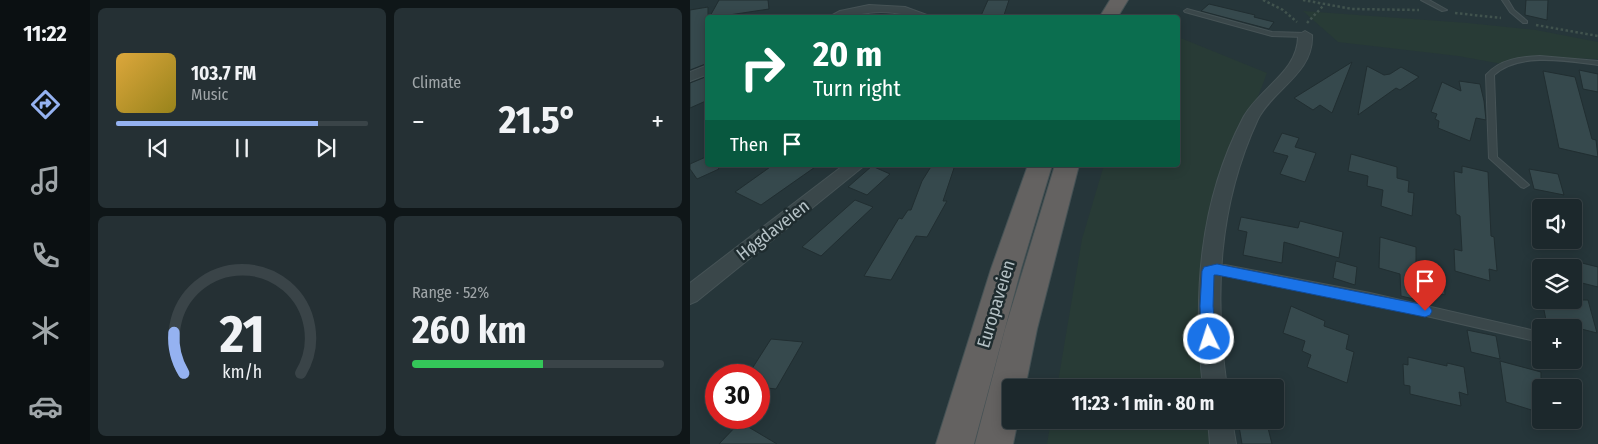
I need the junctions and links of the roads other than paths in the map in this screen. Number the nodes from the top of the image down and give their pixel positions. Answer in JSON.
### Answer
{"nodes":[{"id":1,"x":1424,"y":0,"type":"edge"},
{"id":2,"x":1505,"y":0,"type":"edge"},
{"id":3,"x":1127,"y":8,"type":"edge"},
{"id":4,"x":1444,"y":10,"type":"road end"},
{"id":5,"x":1187,"y":11,"type":"dead end"},
{"id":6,"x":843,"y":15,"type":"edge"},
{"id":7,"x":919,"y":15,"type":"edge"},
{"id":8,"x":1114,"y":15,"type":"edge"},
{"id":9,"x":1525,"y":22,"type":"dead end"},
{"id":10,"x":1303,"y":32,"type":"joint"},
{"id":11,"x":1598,"y":63,"type":"edge"},
{"id":12,"x":705,"y":70,"type":"edge"},
{"id":13,"x":690,"y":76,"type":"edge"},
{"id":14,"x":853,"y":167,"type":"edge"},
{"id":15,"x":1039,"y":167,"type":"edge"},
{"id":16,"x":1067,"y":167,"type":"edge"},
{"id":17,"x":1524,"y":184,"type":"dead end"},
{"id":18,"x":1208,"y":271,"type":"junction"},
{"id":19,"x":690,"y":295,"type":"edge"},
{"id":20,"x":1531,"y":336,"type":"dead end"},
{"id":21,"x":1214,"y":379,"type":"edge"},
{"id":22,"x":1221,"y":429,"type":"edge"},
{"id":23,"x":955,"y":444,"type":"edge"},
{"id":24,"x":994,"y":444,"type":"edge"},
{"id":25,"x":1223,"y":444,"type":"edge"}],
"edges":[{"from":1,"to":4,"type":"lane"},
{"from":2,"to":9,"type":"lane"},
{"from":3,"to":8,"type":"highway"},
{"from":5,"to":10,"type":"lane"},
{"from":6,"to":7,"type":"street"},
{"from":10,"to":18,"type":"street"},
{"from":11,"to":17,"type":"lane"},
{"from":12,"to":13,"type":"street"},
{"from":14,"to":19,"type":"street","name":"Høgdaveien"},
{"from":15,"to":23,"type":"highway","name":"Europaveien"},
{"from":16,"to":24,"type":"highway","name":"Europaveien"},
{"from":18,"to":20,"type":"lane"},
{"from":18,"to":21,"type":"street"},
{"from":22,"to":25,"type":"street"}]}
